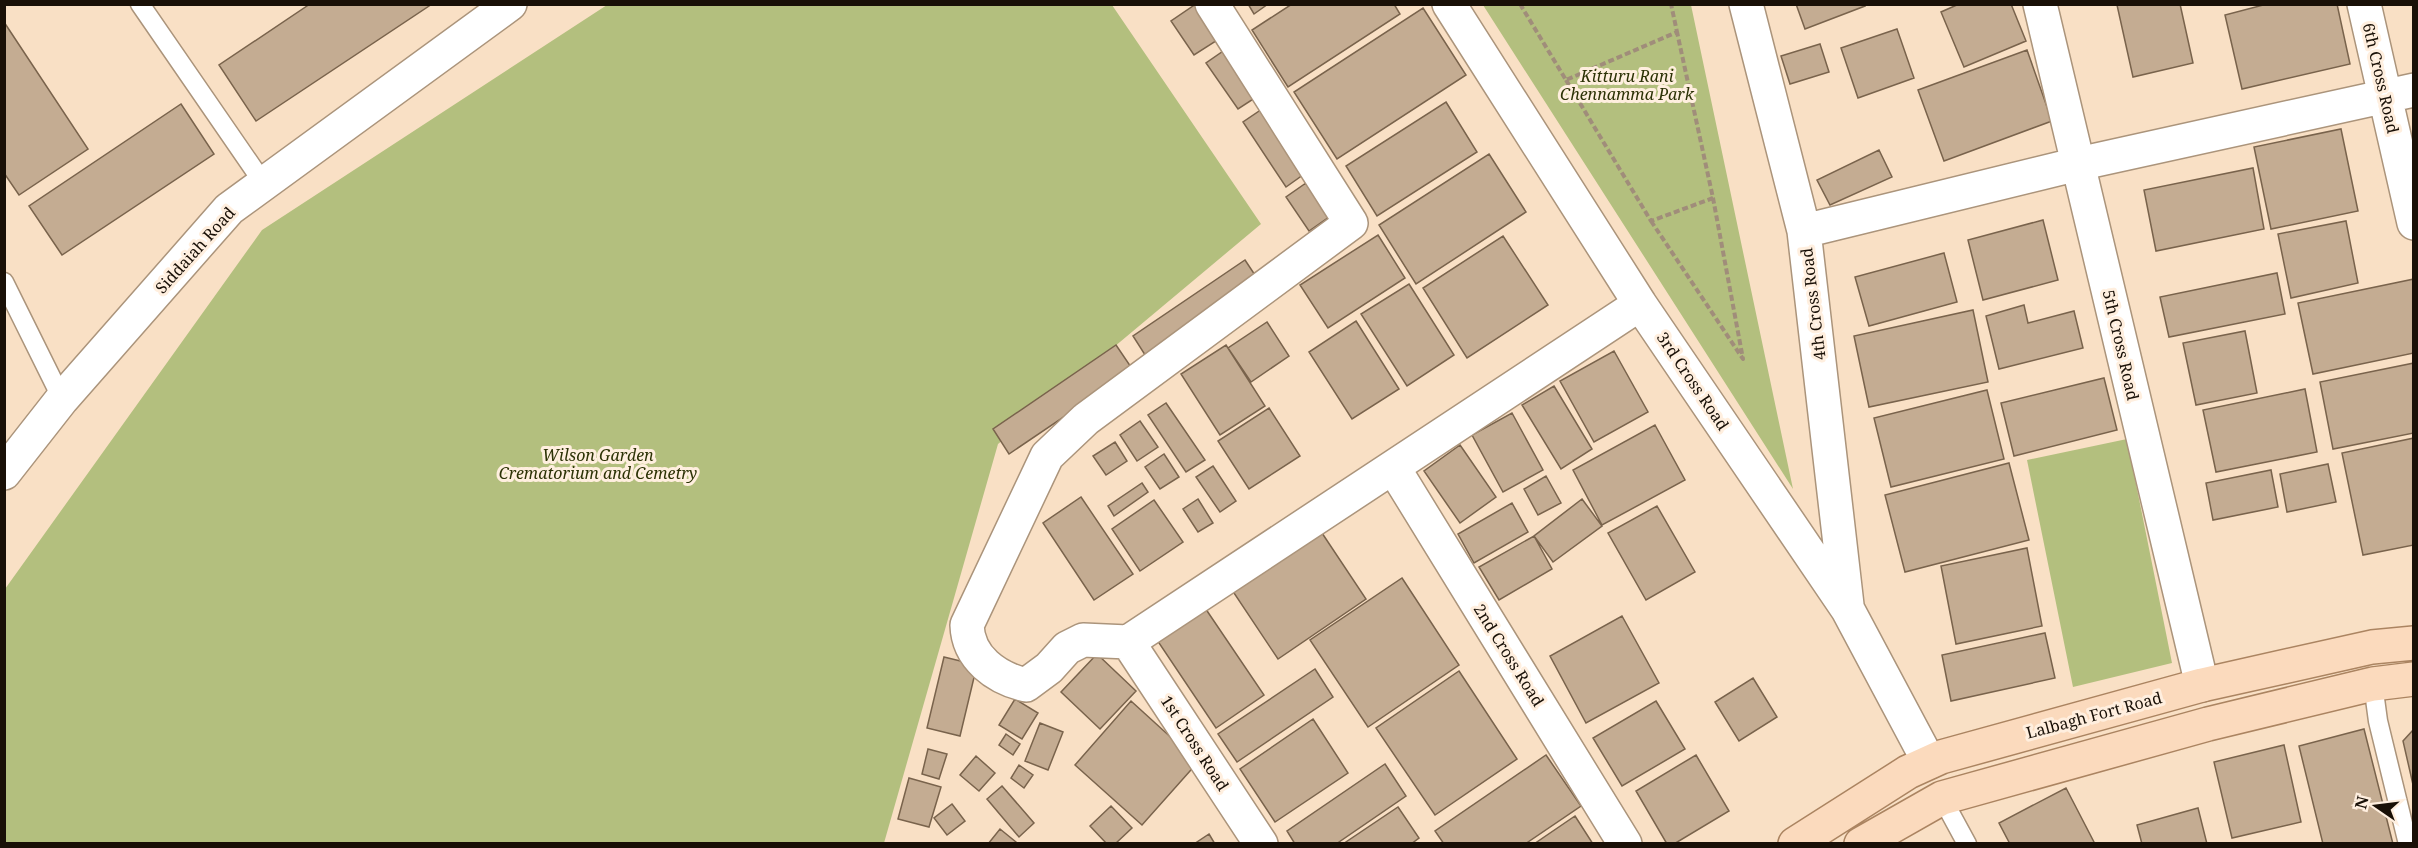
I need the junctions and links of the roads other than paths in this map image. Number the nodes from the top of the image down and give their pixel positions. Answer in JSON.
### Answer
{"nodes":[{"id":1,"x":140,"y":4,"type":"edge"},
{"id":2,"x":1212,"y":4,"type":"edge"},
{"id":3,"x":1449,"y":4,"type":"edge"},
{"id":4,"x":1746,"y":4,"type":"edge"},
{"id":5,"x":2040,"y":4,"type":"edge"},
{"id":6,"x":2364,"y":4,"type":"edge"},
{"id":7,"x":500,"y":7,"type":"edge"},
{"id":8,"x":2400,"y":93,"type":"edge"},
{"id":9,"x":2078,"y":164,"type":"junction"},
{"id":10,"x":264,"y":184,"type":"junction"},
{"id":11,"x":2414,"y":223,"type":"edge"},
{"id":12,"x":1804,"y":231,"type":"junction"},
{"id":13,"x":4,"y":282,"type":"edge"},
{"id":14,"x":1640,"y":304,"type":"junction"},
{"id":15,"x":62,"y":399,"type":"junction"},
{"id":16,"x":1393,"y":467,"type":"junction"},
{"id":17,"x":4,"y":473,"type":"edge"},
{"id":18,"x":1848,"y":610,"type":"junction"},
{"id":19,"x":1128,"y":642,"type":"junction"},
{"id":20,"x":2414,"y":643,"type":"edge"},
{"id":21,"x":2414,"y":680,"type":"edge"},
{"id":22,"x":2373,"y":684,"type":"junction"},
{"id":23,"x":2202,"y":685,"type":"junction"},
{"id":24,"x":1929,"y":762,"type":"junction"},
{"id":25,"x":1942,"y":798,"type":"junction"},
{"id":26,"x":1261,"y":843,"type":"edge"},
{"id":27,"x":1625,"y":843,"type":"edge"},
{"id":28,"x":1795,"y":843,"type":"edge"},
{"id":29,"x":1861,"y":843,"type":"edge"},
{"id":30,"x":1967,"y":843,"type":"edge"},
{"id":31,"x":2408,"y":843,"type":"edge"}],
"edges":[{"from":1,"to":10,"type":"lane"},
{"from":2,"to":19,"type":"street"},
{"from":3,"to":14,"type":"street","name":"3rd Cross Road"},
{"from":4,"to":12,"type":"street","name":"4th Cross Road"},
{"from":5,"to":9,"type":"street","name":"5th Cross Road"},
{"from":6,"to":8,"type":"street","name":"6th Cross Road"},
{"from":7,"to":10,"type":"street","name":"Siddaiah Road"},
{"from":8,"to":9,"type":"street"},
{"from":8,"to":11,"type":"street","name":"6th Cross Road"},
{"from":9,"to":12,"type":"street"},
{"from":9,"to":23,"type":"street","name":"5th Cross Road"},
{"from":10,"to":15,"type":"street","name":"Siddaiah Road"},
{"from":12,"to":18,"type":"street","name":"4th Cross Road"},
{"from":13,"to":15,"type":"lane"},
{"from":14,"to":16,"type":"street"},
{"from":14,"to":18,"type":"street","name":"3rd Cross Road"},
{"from":15,"to":17,"type":"street","name":"Siddaiah Road"},
{"from":16,"to":19,"type":"street"},
{"from":16,"to":27,"type":"street","name":"2nd Cross Road"},
{"from":18,"to":24,"type":"street","name":"3rd Cross Road"},
{"from":19,"to":26,"type":"street","name":"1st Cross Road"},
{"from":20,"to":23,"type":"main road","name":"Lalbagh Fort Road"},
{"from":21,"to":22,"type":"main road"},
{"from":22,"to":25,"type":"main road"},
{"from":22,"to":31,"type":"lane"},
{"from":23,"to":24,"type":"main road","name":"Lalbagh Fort Road"},
{"from":24,"to":28,"type":"main road","name":"Lalbagh Fort Road"},
{"from":25,"to":29,"type":"main road"},
{"from":25,"to":30,"type":"lane"}]}
